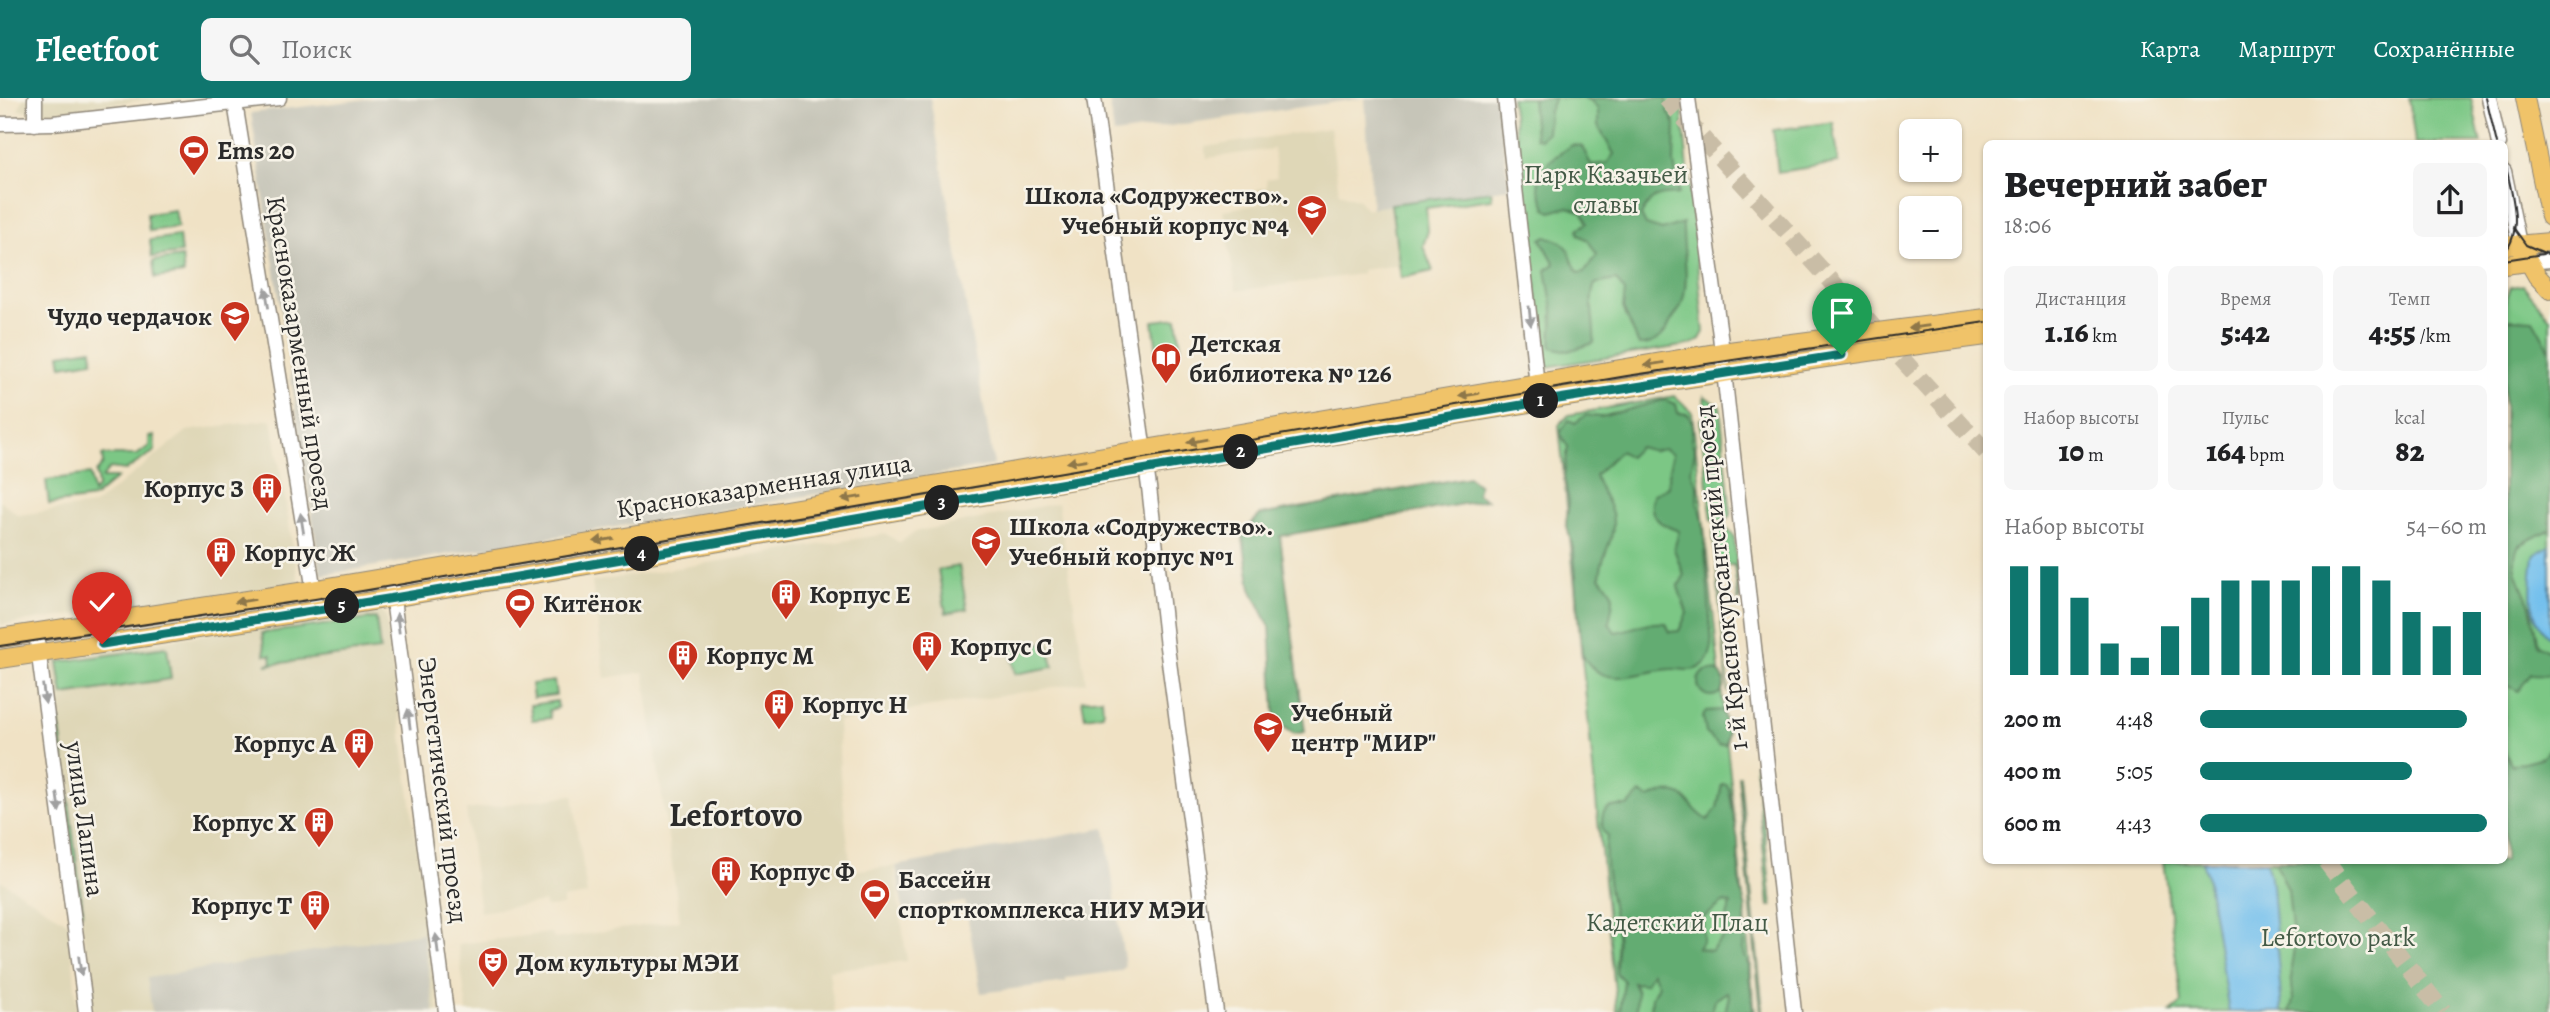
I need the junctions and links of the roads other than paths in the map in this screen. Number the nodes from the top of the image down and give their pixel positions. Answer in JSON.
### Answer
{"nodes":[{"id":1,"x":36,"y":98,"type":"edge"},
{"id":2,"x":279,"y":98,"type":"edge"},
{"id":3,"x":1094,"y":98,"type":"edge"},
{"id":4,"x":1506,"y":98,"type":"edge"},
{"id":5,"x":1688,"y":98,"type":"edge"},
{"id":6,"x":2488,"y":98,"type":"edge"},
{"id":7,"x":2525,"y":98,"type":"edge"},
{"id":8,"x":235,"y":103,"type":"junction"},
{"id":9,"x":0,"y":124,"type":"edge"},
{"id":10,"x":35,"y":124,"type":"junction"},
{"id":11,"x":2498,"y":140,"type":"edge"},
{"id":12,"x":2508,"y":208,"type":"edge"},
{"id":13,"x":2550,"y":217,"type":"edge"},
{"id":14,"x":2550,"y":242,"type":"edge"},
{"id":15,"x":2512,"y":245,"type":"edge"},
{"id":16,"x":2550,"y":260,"type":"edge"},
{"id":17,"x":2528,"y":262,"type":"junction"},
{"id":18,"x":2508,"y":264,"type":"edge"},
{"id":19,"x":2550,"y":290,"type":"edge"},
{"id":20,"x":1983,"y":317,"type":"edge"},
{"id":21,"x":1983,"y":336,"type":"edge"},
{"id":22,"x":1721,"y":352,"type":"junction"},
{"id":23,"x":1723,"y":373,"type":"junction"},
{"id":24,"x":1538,"y":393,"type":"junction"},
{"id":25,"x":1145,"y":459,"type":"junction"},
{"id":26,"x":390,"y":575,"type":"junction"},
{"id":27,"x":312,"y":590,"type":"junction"},
{"id":28,"x":394,"y":598,"type":"junction"},
{"id":29,"x":317,"y":610,"type":"junction"},
{"id":30,"x":36,"y":633,"type":"junction"},
{"id":31,"x":0,"y":638,"type":"edge"},
{"id":32,"x":38,"y":653,"type":"junction"},
{"id":33,"x":0,"y":659,"type":"edge"},
{"id":34,"x":86,"y":1012,"type":"edge"},
{"id":35,"x":446,"y":1012,"type":"edge"},
{"id":36,"x":1216,"y":1012,"type":"edge"},
{"id":37,"x":1794,"y":1012,"type":"edge"}],
"edges":[{"from":1,"to":10,"type":"street"},
{"from":2,"to":8,"type":"street"},
{"from":3,"to":25,"type":"street"},
{"from":4,"to":24,"type":"street","one_way":true},
{"from":5,"to":22,"type":"street","name":"1-й Краснокурсантский проезд"},
{"from":6,"to":11,"type":"street"},
{"from":7,"to":13,"type":"main road"},
{"from":8,"to":10,"type":"street"},
{"from":27,"to":8,"type":"street","name":"Красноказарменный проезд","one_way":true},
{"from":9,"to":10,"type":"street"},
{"from":12,"to":15,"type":"street"},
{"from":14,"to":15,"type":"main road"},
{"from":15,"to":17,"type":"main road"},
{"from":16,"to":17,"type":"street"},
{"from":17,"to":18,"type":"main road"},
{"from":17,"to":19,"type":"main road"},
{"from":20,"to":22,"type":"main road","one_way":true},
{"from":21,"to":23,"type":"main road"},
{"from":22,"to":23,"type":"street","name":"1-й Краснокурсантский проезд"},
{"from":22,"to":24,"type":"main road","one_way":true},
{"from":23,"to":24,"type":"main road"},
{"from":23,"to":37,"type":"street","name":"1-й Краснокурсантский проезд"},
{"from":24,"to":25,"type":"main road","name":"Красноказарменная улица"},
{"from":25,"to":26,"type":"main road","name":"Красноказарменная улица","one_way":true},
{"from":25,"to":28,"type":"main road","name":"Красноказарменная улица"},
{"from":25,"to":36,"type":"street"},
{"from":26,"to":27,"type":"main road","name":"Красноказарменная улица"},
{"from":26,"to":28,"type":"street","name":"Энергетический проезд"},
{"from":27,"to":29,"type":"street","name":"Красноказарменный проезд"},
{"from":27,"to":30,"type":"main road","name":"Красноказарменная улица","one_way":true},
{"from":28,"to":29,"type":"main road","name":"Красноказарменная улица"},
{"from":35,"to":28,"type":"street","name":"Энергетический проезд","one_way":true},
{"from":29,"to":32,"type":"main road","name":"Красноказарменная улица"},
{"from":30,"to":31,"type":"main road","name":"Красноказарменная улица"},
{"from":30,"to":32,"type":"street","name":"улица Лапина"},
{"from":32,"to":33,"type":"main road","name":"Красноказарменная улица"},
{"from":32,"to":34,"type":"street","name":"улица Лапина","one_way":true}]}
